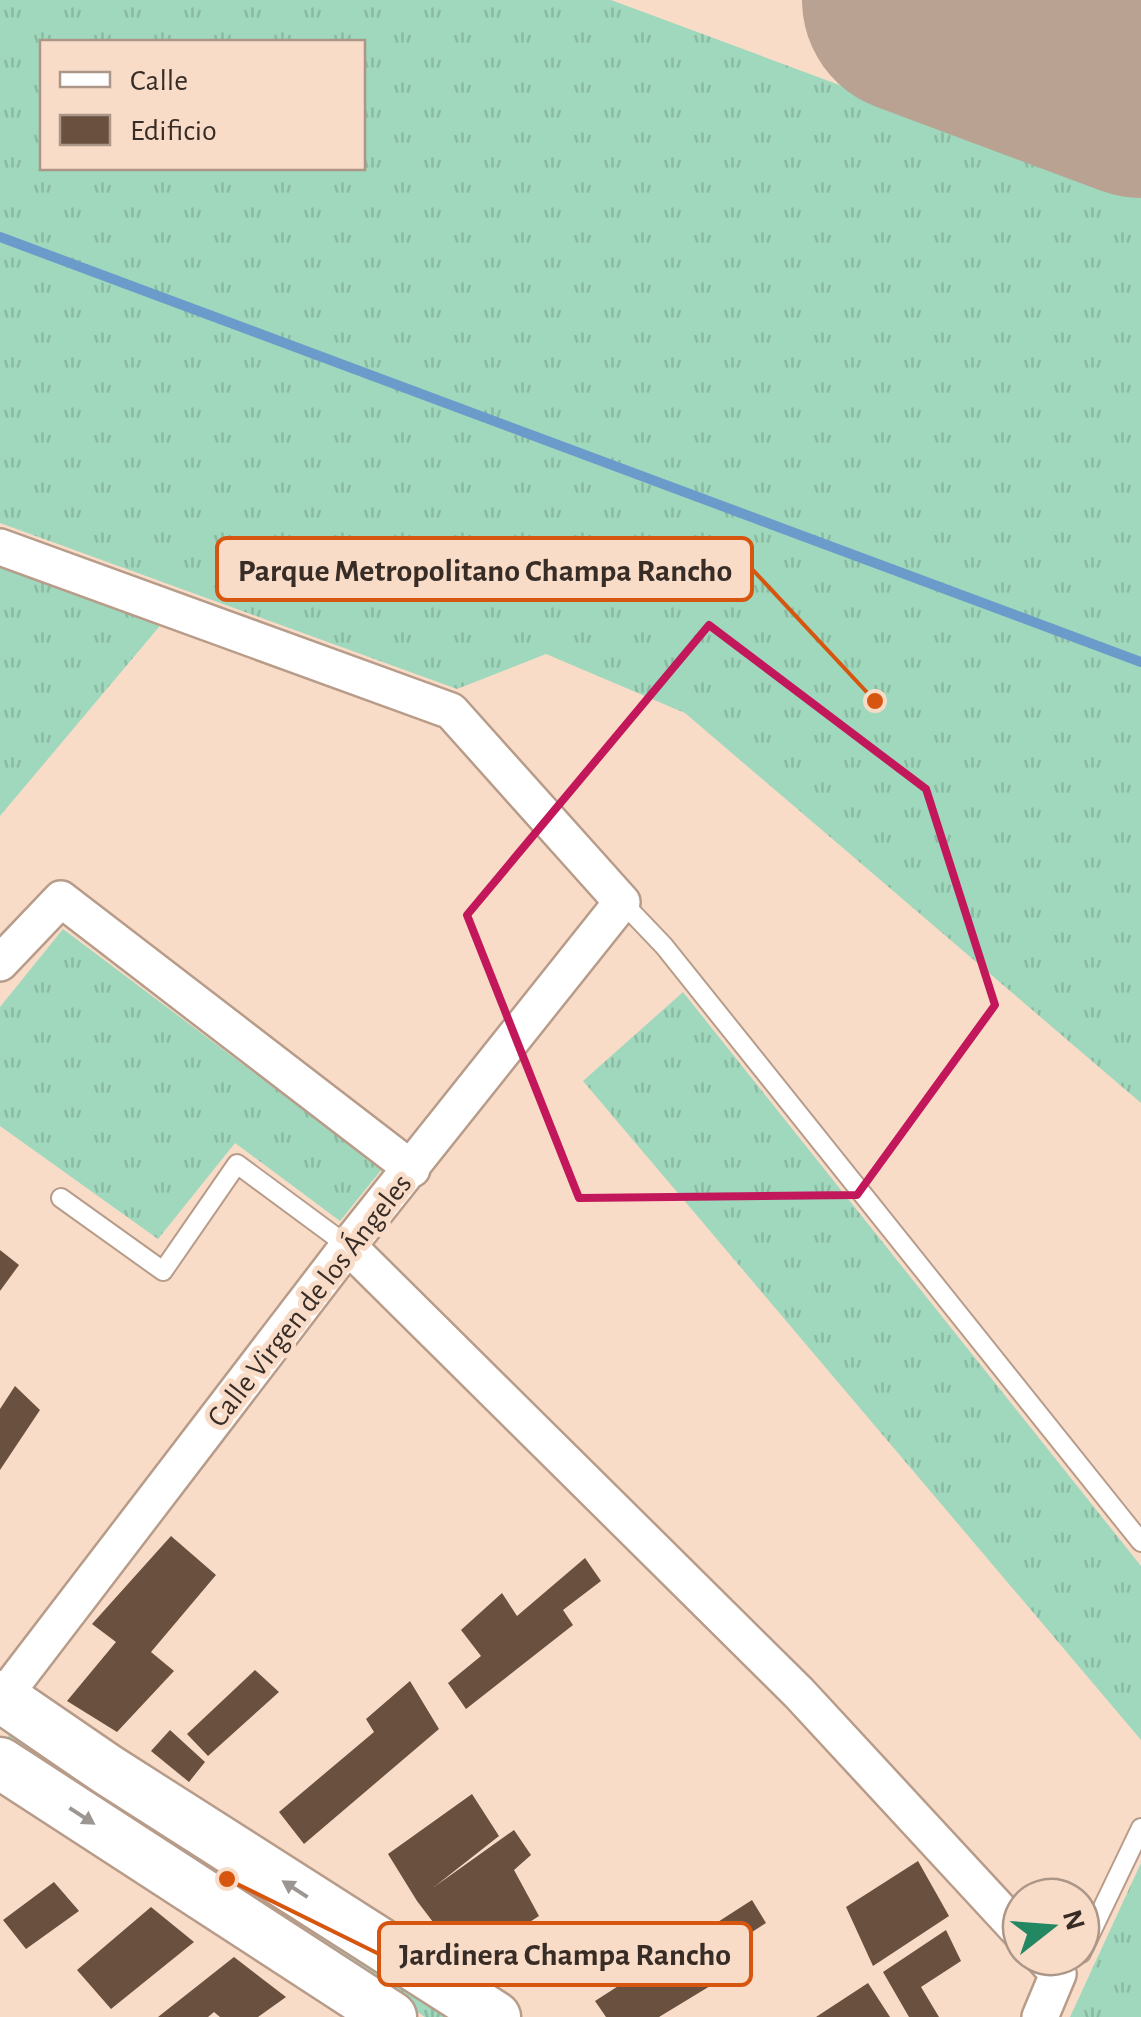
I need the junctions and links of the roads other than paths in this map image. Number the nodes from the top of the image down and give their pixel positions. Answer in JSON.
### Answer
{"nodes":[{"id":1,"x":0,"y":547,"type":"edge"},
{"id":2,"x":622,"y":902,"type":"junction"},
{"id":3,"x":0,"y":963,"type":"edge"},
{"id":4,"x":412,"y":1170,"type":"junction"},
{"id":5,"x":61,"y":1198,"type":"dead end"},
{"id":6,"x":348,"y":1246,"type":"junction"},
{"id":7,"x":1141,"y":1542,"type":"edge"},
{"id":8,"x":1,"y":1698,"type":"edge"},
{"id":9,"x":0,"y":1764,"type":"edge"},
{"id":10,"x":1141,"y":1828,"type":"edge"},
{"id":11,"x":1101,"y":1897,"type":"edge"},
{"id":12,"x":1001,"y":1911,"type":"edge"},
{"id":13,"x":1058,"y":1977,"type":"edge"},
{"id":14,"x":392,"y":2017,"type":"edge"},
{"id":15,"x":495,"y":2017,"type":"edge"},
{"id":16,"x":1040,"y":2017,"type":"edge"}],
"edges":[{"from":1,"to":2,"type":"street"},
{"from":2,"to":4,"type":"street","name":"Calle Virgen de los Ángeles"},
{"from":2,"to":7,"type":"lane"},
{"from":3,"to":4,"type":"street"},
{"from":4,"to":6,"type":"street","name":"Calle Virgen de los Ángeles"},
{"from":5,"to":6,"type":"lane"},
{"from":6,"to":8,"type":"street","name":"Calle Virgen de los Ángeles"},
{"from":6,"to":12,"type":"street"},
{"from":15,"to":8,"type":"main road","one_way":true},
{"from":9,"to":14,"type":"main road","one_way":true},
{"from":10,"to":11,"type":"lane"},
{"from":13,"to":16,"type":"street"}]}
